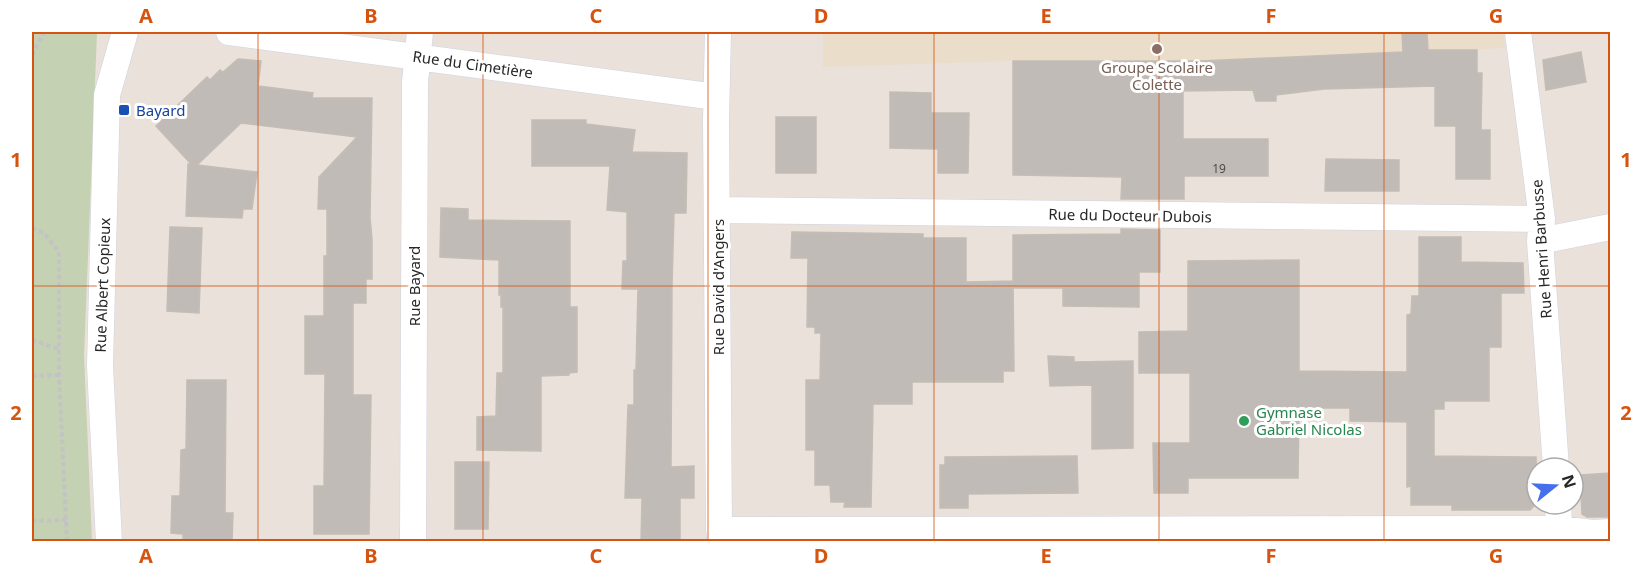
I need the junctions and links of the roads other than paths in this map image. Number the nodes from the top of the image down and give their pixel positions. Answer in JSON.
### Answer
{"nodes":[{"id":1,"x":126,"y":32,"type":"edge"},
{"id":2,"x":229,"y":32,"type":"edge"},
{"id":3,"x":420,"y":32,"type":"edge"},
{"id":4,"x":718,"y":32,"type":"edge"},
{"id":5,"x":1518,"y":32,"type":"edge"},
{"id":6,"x":417,"y":57,"type":"junction"},
{"id":7,"x":716,"y":97,"type":"junction"},
{"id":8,"x":718,"y":210,"type":"junction"},
{"id":9,"x":1611,"y":227,"type":"edge"},
{"id":10,"x":1541,"y":230,"type":"junction"},
{"id":11,"x":1555,"y":456,"type":"edge"},
{"id":12,"x":1559,"y":525,"type":"edge"},
{"id":13,"x":1611,"y":531,"type":"edge"},
{"id":14,"x":1022,"y":535,"type":"edge"},
{"id":15,"x":720,"y":536,"type":"edge"},
{"id":16,"x":108,"y":542,"type":"edge"},
{"id":17,"x":413,"y":542,"type":"edge"}],
"edges":[{"from":1,"to":16,"type":"street","name":"Rue Albert Copieux"},
{"from":2,"to":6,"type":"street","name":"Rue du Cimetière"},
{"from":3,"to":6,"type":"street","name":"Rue Bayard"},
{"from":4,"to":7,"type":"street","name":"Rue David d'Angers"},
{"from":5,"to":10,"type":"street","name":"Rue Henri Barbusse"},
{"from":6,"to":7,"type":"street","name":"Rue du Cimetière"},
{"from":6,"to":17,"type":"street","name":"Rue Bayard"},
{"from":7,"to":8,"type":"street","name":"Rue David d'Angers"},
{"from":8,"to":10,"type":"street","name":"Rue du Docteur Dubois"},
{"from":8,"to":15,"type":"street","name":"Rue David d'Angers"},
{"from":9,"to":10,"type":"street","name":"Rue du Docteur Dubois"},
{"from":10,"to":11,"type":"street","name":"Rue Henri Barbusse"},
{"from":12,"to":13,"type":"street"},
{"from":12,"to":14,"type":"street"},
{"from":14,"to":15,"type":"street"}]}
